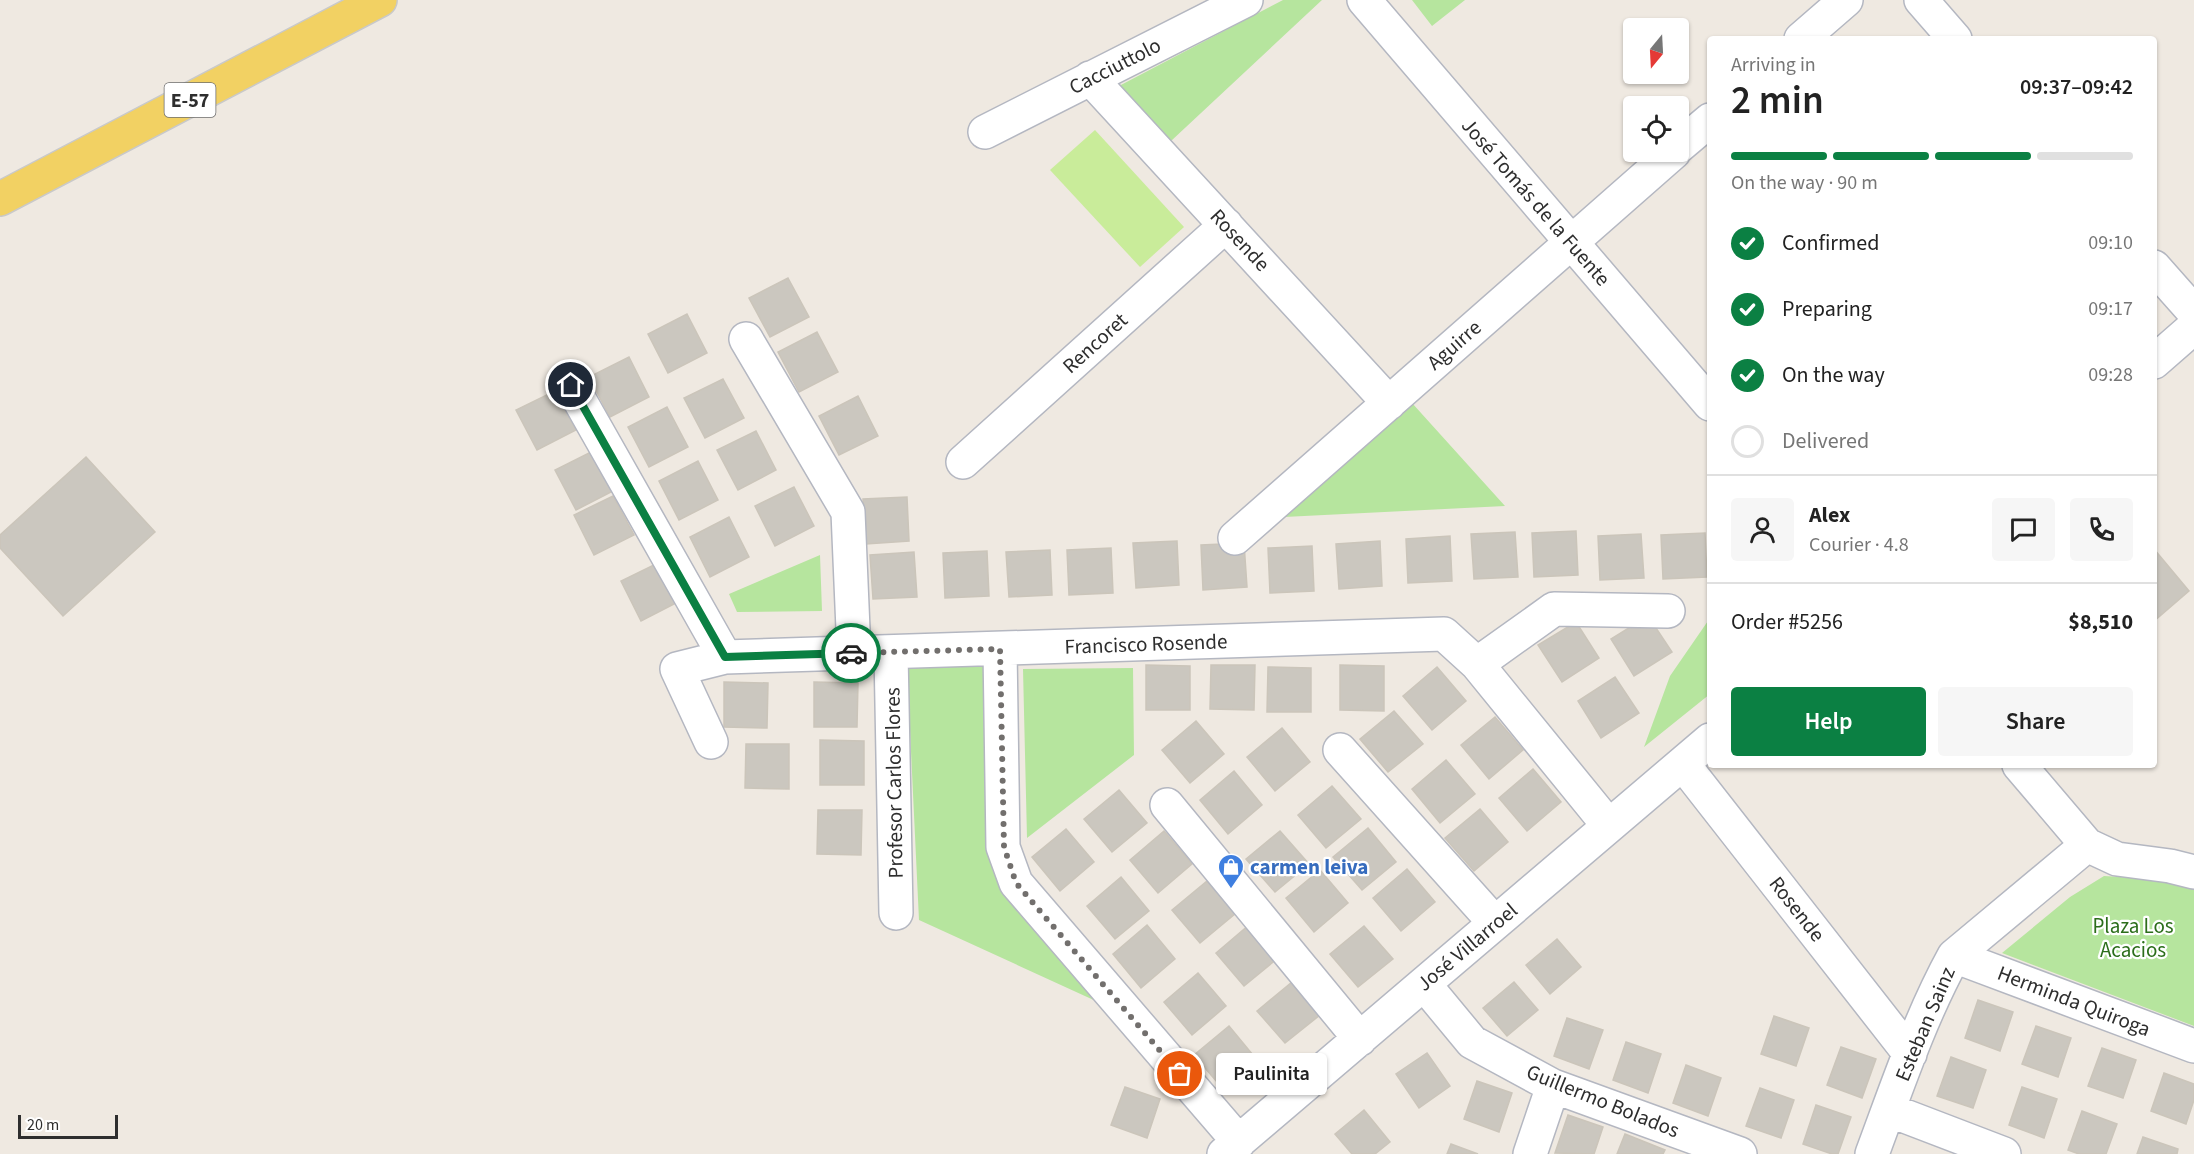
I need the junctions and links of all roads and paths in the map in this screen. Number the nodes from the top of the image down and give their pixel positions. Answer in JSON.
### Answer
{"nodes":[{"id":1,"x":380,"y":0,"type":"edge"},
{"id":2,"x":1246,"y":0,"type":"edge"},
{"id":3,"x":1364,"y":0,"type":"edge"},
{"id":4,"x":1846,"y":0,"type":"edge"},
{"id":5,"x":1921,"y":0,"type":"edge"},
{"id":6,"x":1805,"y":36,"type":"edge"},
{"id":7,"x":1952,"y":36,"type":"edge"},
{"id":8,"x":1090,"y":78,"type":"junction"},
{"id":9,"x":1707,"y":123,"type":"edge"},
{"id":10,"x":985,"y":132,"type":"dead end"},
{"id":11,"x":1689,"y":138,"type":"edge"},
{"id":12,"x":1663,"y":162,"type":"edge"},
{"id":13,"x":0,"y":199,"type":"edge"},
{"id":14,"x":1226,"y":225,"type":"junction"},
{"id":15,"x":1571,"y":242,"type":"junction"},
{"id":16,"x":2157,"y":270,"type":"edge"},
{"id":17,"x":2194,"y":312,"type":"edge"},
{"id":18,"x":2194,"y":327,"type":"edge"},
{"id":19,"x":747,"y":339,"type":"dead end"},
{"id":20,"x":2157,"y":359,"type":"edge"},
{"id":21,"x":571,"y":385,"type":"dead end"},
{"id":22,"x":1707,"y":401,"type":"edge"},
{"id":23,"x":1389,"y":403,"type":"junction"},
{"id":24,"x":963,"y":462,"type":"dead end"},
{"id":25,"x":1235,"y":538,"type":"dead end"},
{"id":26,"x":1668,"y":611,"type":"dead end"},
{"id":27,"x":1000,"y":649,"type":"junction"},
{"id":28,"x":891,"y":652,"type":"junction"},
{"id":29,"x":854,"y":653,"type":"junction"},
{"id":30,"x":725,"y":657,"type":"junction"},
{"id":31,"x":1477,"y":664,"type":"junction"},
{"id":32,"x":711,"y":742,"type":"dead end"},
{"id":33,"x":1707,"y":743,"type":"edge"},
{"id":34,"x":1340,"y":750,"type":"dead end"},
{"id":35,"x":1683,"y":764,"type":"junction"},
{"id":36,"x":2022,"y":768,"type":"edge"},
{"id":37,"x":1167,"y":805,"type":"dead end"},
{"id":38,"x":1609,"y":826,"type":"junction"},
{"id":39,"x":2087,"y":845,"type":"junction"},
{"id":40,"x":2194,"y":871,"type":"edge"},
{"id":41,"x":896,"y":913,"type":"dead end"},
{"id":42,"x":1495,"y":923,"type":"junction"},
{"id":43,"x":1954,"y":956,"type":"junction"},
{"id":44,"x":1424,"y":984,"type":"junction"},
{"id":45,"x":1360,"y":1039,"type":"junction"},
{"id":46,"x":2194,"y":1047,"type":"edge"},
{"id":47,"x":1910,"y":1054,"type":"junction"},
{"id":48,"x":1553,"y":1086,"type":"junction"},
{"id":49,"x":1889,"y":1110,"type":"junction"},
{"id":50,"x":1232,"y":1148,"type":"edge"},
{"id":51,"x":1705,"y":1148,"type":"edge"},
{"id":52,"x":1530,"y":1154,"type":"edge"},
{"id":53,"x":1740,"y":1154,"type":"edge"},
{"id":54,"x":1872,"y":1154,"type":"edge"},
{"id":55,"x":2004,"y":1154,"type":"edge"}],
"edges":[{"from":1,"to":13,"type":"main road","number":"E-57"},
{"from":2,"to":8,"type":"street","name":"Cacciuttolo"},
{"from":3,"to":15,"type":"street","name":"José Tomás de la Fuente"},
{"from":4,"to":6,"type":"street"},
{"from":5,"to":7,"type":"street"},
{"from":8,"to":10,"type":"street","name":"Cacciuttolo"},
{"from":8,"to":14,"type":"street","name":"Rosende"},
{"from":9,"to":11,"type":"street"},
{"from":12,"to":15,"type":"street","name":"Aguirre"},
{"from":14,"to":23,"type":"street","name":"Rosende"},
{"from":14,"to":24,"type":"street","name":"Rencoret"},
{"from":15,"to":22,"type":"street","name":"José Tomás de la Fuente"},
{"from":15,"to":23,"type":"street","name":"Aguirre"},
{"from":16,"to":17,"type":"street"},
{"from":18,"to":20,"type":"street"},
{"from":19,"to":29,"type":"street"},
{"from":21,"to":30,"type":"street"},
{"from":23,"to":25,"type":"street","name":"Aguirre"},
{"from":26,"to":31,"type":"street"},
{"from":27,"to":28,"type":"street","name":"Francisco Rosende"},
{"from":27,"to":31,"type":"street","name":"Francisco Rosende"},
{"from":27,"to":50,"type":"street"},
{"from":28,"to":29,"type":"street","name":"Francisco Rosende"},
{"from":28,"to":41,"type":"street","name":"Profesor Carlos Flores"},
{"from":29,"to":30,"type":"street","name":"Francisco Rosende"},
{"from":30,"to":32,"type":"street","name":"Francisco Rosende"},
{"from":31,"to":38,"type":"street","name":"Francisco Rosende"},
{"from":33,"to":35,"type":"street","name":"José Villarroel"},
{"from":34,"to":42,"type":"street"},
{"from":35,"to":38,"type":"street","name":"José Villarroel"},
{"from":35,"to":47,"type":"street","name":"Rosende"},
{"from":36,"to":39,"type":"street"},
{"from":37,"to":45,"type":"street"},
{"from":38,"to":42,"type":"street","name":"José Villarroel"},
{"from":39,"to":40,"type":"street"},
{"from":39,"to":43,"type":"street","name":"Esteban Sainz"},
{"from":42,"to":44,"type":"street","name":"José Villarroel"},
{"from":43,"to":46,"type":"street","name":"Herminda Quiroga"},
{"from":43,"to":47,"type":"street","name":"Esteban Sainz"},
{"from":44,"to":45,"type":"street","name":"José Villarroel"},
{"from":44,"to":48,"type":"street","name":"Guillermo Bolados"},
{"from":45,"to":50,"type":"street","name":"José Villarroel"},
{"from":47,"to":49,"type":"street","name":"Esteban Sainz"},
{"from":48,"to":51,"type":"street","name":"Guillermo Bolados"},
{"from":48,"to":52,"type":"street"},
{"from":49,"to":54,"type":"street","name":"Esteban Sainz"},
{"from":49,"to":55,"type":"street"},
{"from":51,"to":53,"type":"street","name":"Guillermo Bolados"}]}
